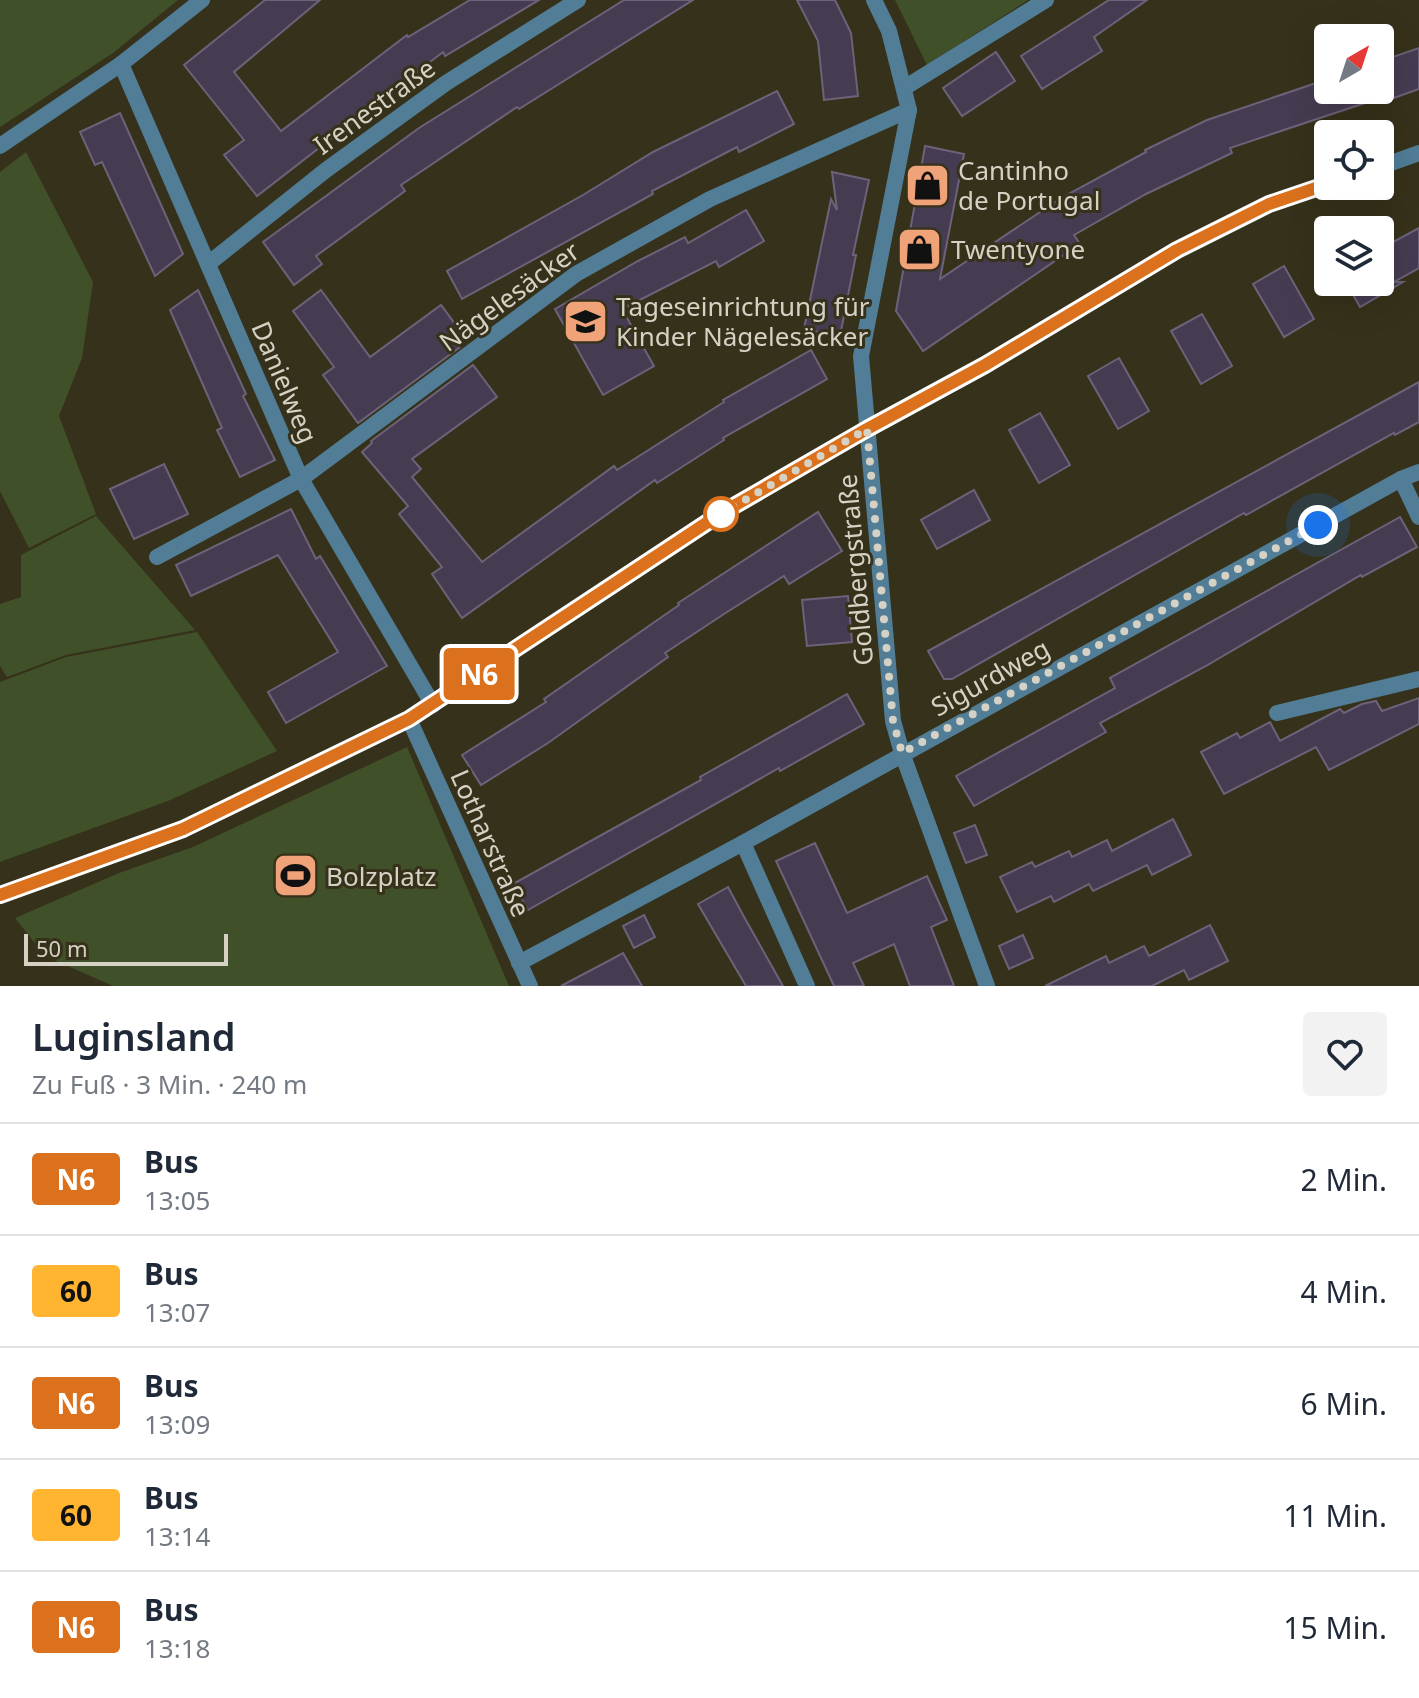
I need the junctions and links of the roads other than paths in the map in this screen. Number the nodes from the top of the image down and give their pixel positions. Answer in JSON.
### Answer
{"nodes":[{"id":1,"x":202,"y":0,"type":"edge"},
{"id":2,"x":578,"y":0,"type":"edge"},
{"id":3,"x":874,"y":0,"type":"edge"},
{"id":4,"x":1046,"y":0,"type":"edge"},
{"id":5,"x":121,"y":64,"type":"junction"},
{"id":6,"x":904,"y":88,"type":"junction"},
{"id":7,"x":909,"y":110,"type":"junction"},
{"id":8,"x":0,"y":146,"type":"edge"},
{"id":9,"x":1419,"y":153,"type":"edge"},
{"id":10,"x":1394,"y":162,"type":"edge"},
{"id":11,"x":1314,"y":189,"type":"edge"},
{"id":12,"x":208,"y":264,"type":"junction"},
{"id":13,"x":867,"y":429,"type":"junction"},
{"id":14,"x":1419,"y":472,"type":"edge"},
{"id":15,"x":301,"y":479,"type":"junction"},
{"id":16,"x":1401,"y":479,"type":"junction"},
{"id":17,"x":1419,"y":517,"type":"edge"},
{"id":18,"x":157,"y":557,"type":"dead end"},
{"id":19,"x":1419,"y":679,"type":"edge"},
{"id":20,"x":433,"y":705,"type":"junction"},
{"id":21,"x":1277,"y":713,"type":"dead end"},
{"id":22,"x":409,"y":719,"type":"junction"},
{"id":23,"x":902,"y":753,"type":"junction"},
{"id":24,"x":743,"y":843,"type":"junction"},
{"id":25,"x":0,"y":895,"type":"edge"},
{"id":26,"x":519,"y":963,"type":"junction"},
{"id":27,"x":530,"y":986,"type":"edge"},
{"id":28,"x":807,"y":986,"type":"edge"},
{"id":29,"x":987,"y":986,"type":"edge"}],
"edges":[{"from":1,"to":5,"type":"street"},
{"from":2,"to":12,"type":"street","name":"Irenestraße"},
{"from":3,"to":6,"type":"street","name":"Goldbergstraße"},
{"from":4,"to":6,"type":"street"},
{"from":5,"to":8,"type":"street"},
{"from":5,"to":12,"type":"street","name":"Danielweg"},
{"from":6,"to":7,"type":"street","name":"Goldbergstraße"},
{"from":7,"to":13,"type":"street","name":"Goldbergstraße"},
{"from":7,"to":15,"type":"street","name":"Nägelesäcker"},
{"from":9,"to":10,"type":"street"},
{"from":11,"to":13,"type":"street"},
{"from":12,"to":15,"type":"street","name":"Danielweg"},
{"from":13,"to":20,"type":"street"},
{"from":13,"to":23,"type":"street","name":"Goldbergstraße"},
{"from":14,"to":16,"type":"street","name":"Sigurdweg"},
{"from":15,"to":18,"type":"street","name":"Nägelesäcker"},
{"from":15,"to":20,"type":"street","name":"Danielweg"},
{"from":16,"to":17,"type":"street"},
{"from":16,"to":23,"type":"street","name":"Sigurdweg"},
{"from":19,"to":21,"type":"street"},
{"from":20,"to":22,"type":"street"},
{"from":22,"to":25,"type":"street"},
{"from":22,"to":26,"type":"street","name":"Lotharstraße"},
{"from":23,"to":24,"type":"street","name":"Sigurdweg"},
{"from":23,"to":29,"type":"street","name":"Goldbergstraße"},
{"from":24,"to":26,"type":"street","name":"Sigurdweg"},
{"from":24,"to":28,"type":"street"},
{"from":26,"to":27,"type":"street","name":"Lotharstraße"}]}
